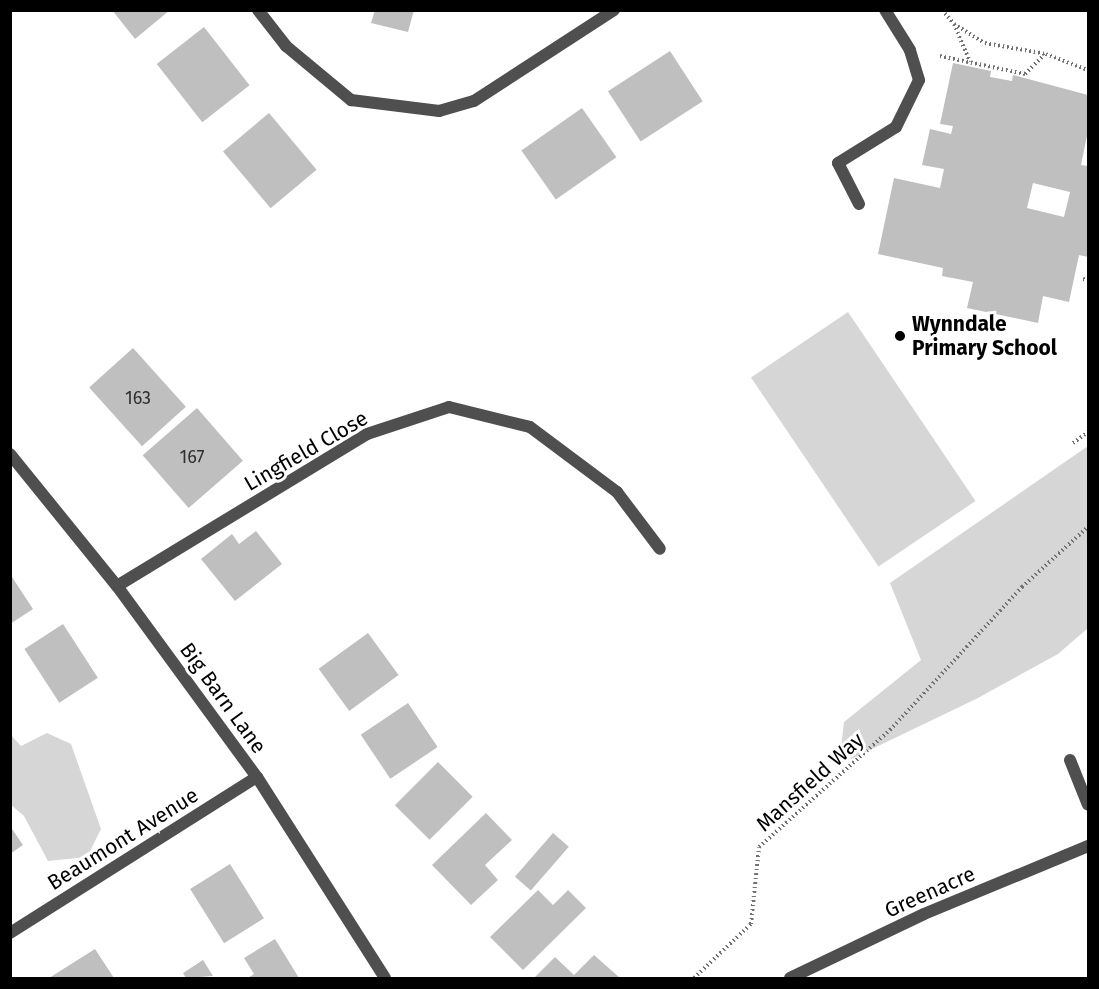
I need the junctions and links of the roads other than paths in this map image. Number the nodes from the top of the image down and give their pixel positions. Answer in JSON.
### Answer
{"nodes":[{"id":1,"x":258,"y":10,"type":"edge"},
{"id":2,"x":614,"y":10,"type":"edge"},
{"id":3,"x":885,"y":10,"type":"edge"},
{"id":4,"x":859,"y":204,"type":"dead end"},
{"id":5,"x":10,"y":454,"type":"edge"},
{"id":6,"x":660,"y":549,"type":"dead end"},
{"id":7,"x":117,"y":586,"type":"junction"},
{"id":8,"x":1070,"y":760,"type":"dead end"},
{"id":9,"x":257,"y":777,"type":"junction"},
{"id":10,"x":1089,"y":805,"type":"edge"},
{"id":11,"x":1089,"y":846,"type":"edge"},
{"id":12,"x":10,"y":933,"type":"edge"},
{"id":13,"x":385,"y":978,"type":"edge"},
{"id":14,"x":790,"y":978,"type":"edge"}],
"edges":[{"from":1,"to":2,"type":"street"},
{"from":3,"to":4,"type":"street"},
{"from":5,"to":7,"type":"street","name":"Big Barn Lane"},
{"from":6,"to":7,"type":"street","name":"Lingfield Close"},
{"from":7,"to":9,"type":"street","name":"Big Barn Lane"},
{"from":8,"to":10,"type":"street"},
{"from":9,"to":12,"type":"street","name":"Beaumont Avenue"},
{"from":9,"to":13,"type":"street","name":"Big Barn Lane"},
{"from":11,"to":14,"type":"street","name":"Greenacre"}]}
